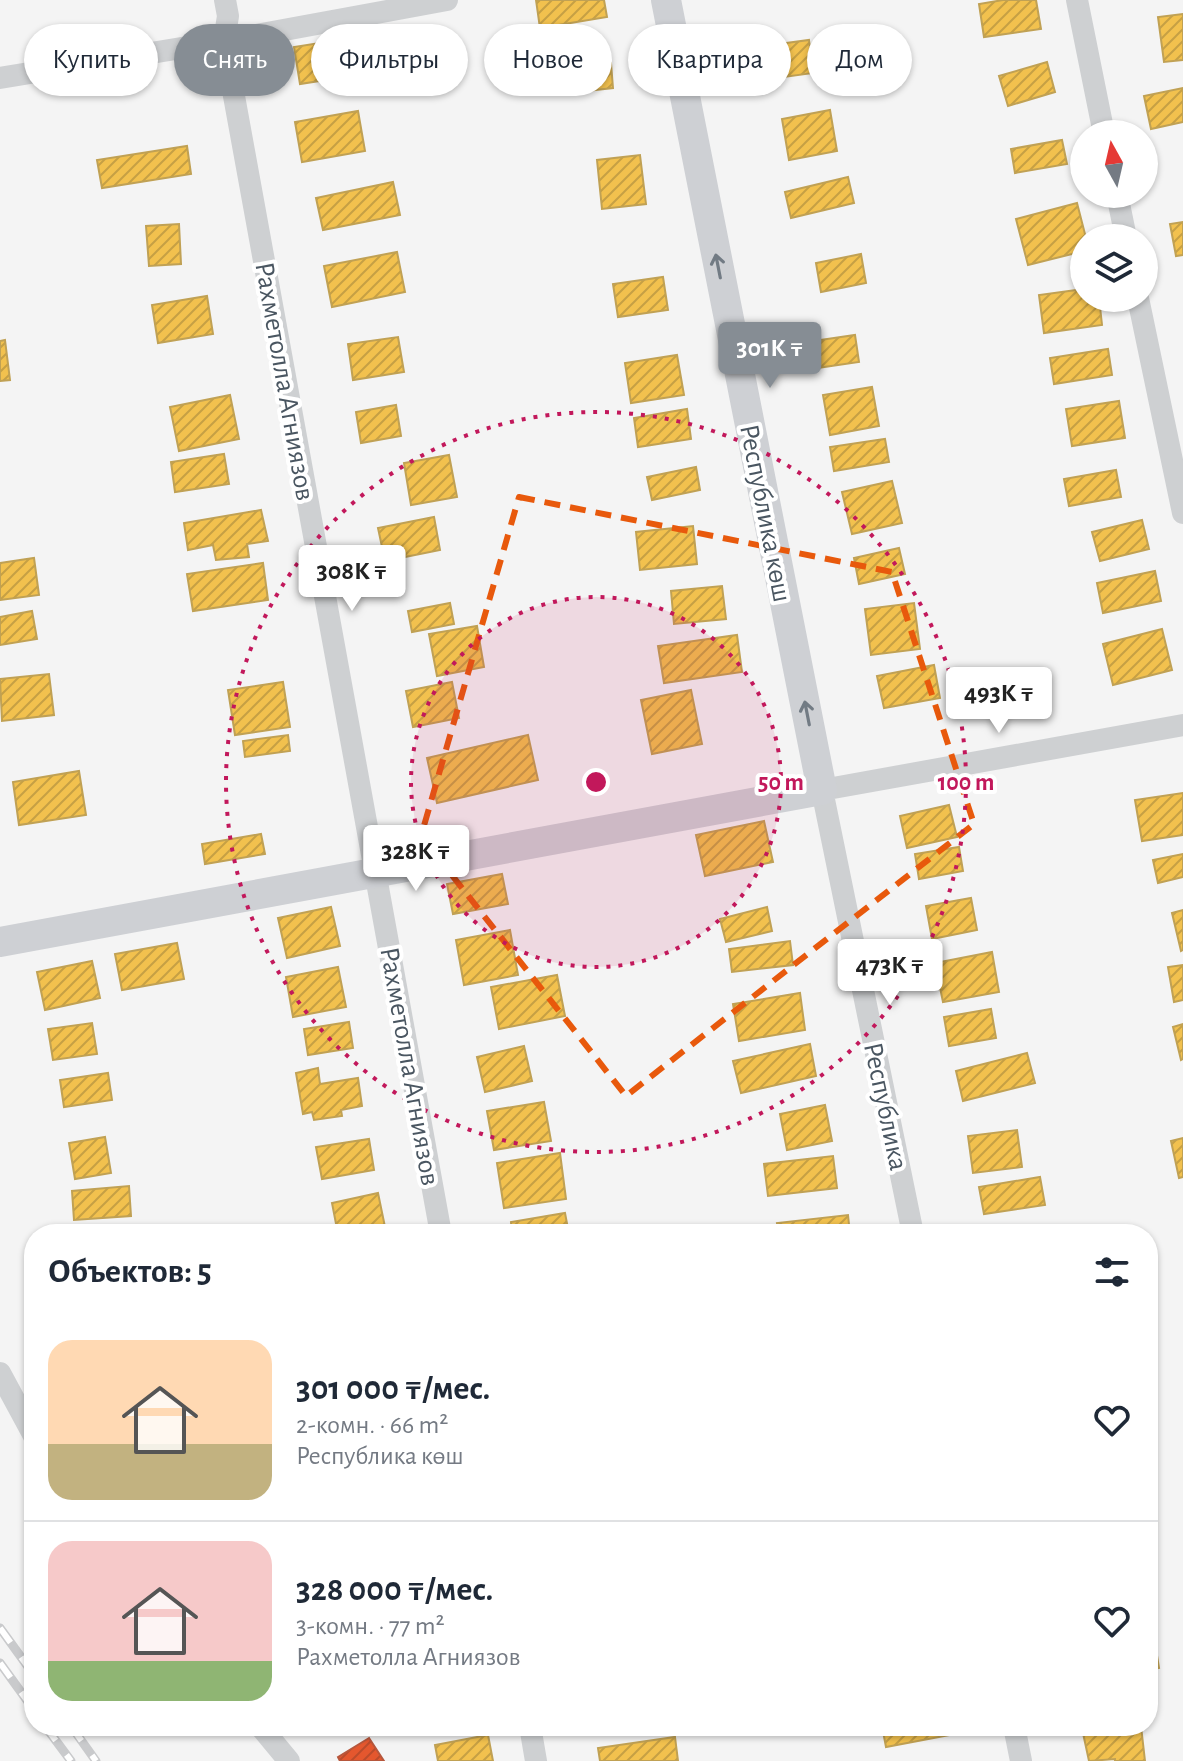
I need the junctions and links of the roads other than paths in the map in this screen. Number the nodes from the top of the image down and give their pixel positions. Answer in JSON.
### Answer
{"nodes":[{"id":1,"x":225,"y":0,"type":"edge"},
{"id":2,"x":447,"y":0,"type":"edge"},
{"id":3,"x":666,"y":0,"type":"edge"},
{"id":4,"x":1077,"y":0,"type":"edge"},
{"id":5,"x":227,"y":24,"type":"edge"},
{"id":6,"x":295,"y":28,"type":"edge"},
{"id":7,"x":174,"y":49,"type":"edge"},
{"id":8,"x":0,"y":78,"type":"edge"},
{"id":9,"x":234,"y":96,"type":"edge"},
{"id":10,"x":1101,"y":120,"type":"edge"},
{"id":11,"x":1141,"y":312,"type":"edge"},
{"id":12,"x":1183,"y":513,"type":"edge"},
{"id":13,"x":1183,"y":725,"type":"edge"},
{"id":14,"x":822,"y":790,"type":"junction"},
{"id":15,"x":376,"y":873,"type":"junction"},
{"id":16,"x":0,"y":942,"type":"edge"},
{"id":17,"x":439,"y":1224,"type":"edge"},
{"id":18,"x":911,"y":1224,"type":"edge"},
{"id":19,"x":0,"y":1373,"type":"edge"},
{"id":20,"x":24,"y":1417,"type":"edge"},
{"id":21,"x":268,"y":1736,"type":"edge"},
{"id":22,"x":532,"y":1736,"type":"edge"},
{"id":23,"x":1016,"y":1736,"type":"edge"},
{"id":24,"x":289,"y":1761,"type":"edge"},
{"id":25,"x":536,"y":1761,"type":"edge"},
{"id":26,"x":1021,"y":1761,"type":"edge"}],
"edges":[{"from":1,"to":5,"type":"street","name":"Рахметолла Агниязов"},
{"from":2,"to":6,"type":"street"},
{"from":14,"to":3,"type":"main road","name":"Республика көш","one_way":true},
{"from":4,"to":10,"type":"street"},
{"from":7,"to":8,"type":"street"},
{"from":9,"to":15,"type":"street","name":"Рахметолла Агниязов"},
{"from":11,"to":12,"type":"street"},
{"from":13,"to":14,"type":"street"},
{"from":14,"to":15,"type":"main road"},
{"from":14,"to":18,"type":"street","name":"Республика"},
{"from":15,"to":16,"type":"main road"},
{"from":15,"to":17,"type":"street","name":"Рахметолла Агниязов"},
{"from":19,"to":20,"type":"street"},
{"from":21,"to":24,"type":"street"},
{"from":22,"to":25,"type":"street"},
{"from":23,"to":26,"type":"street"}]}
